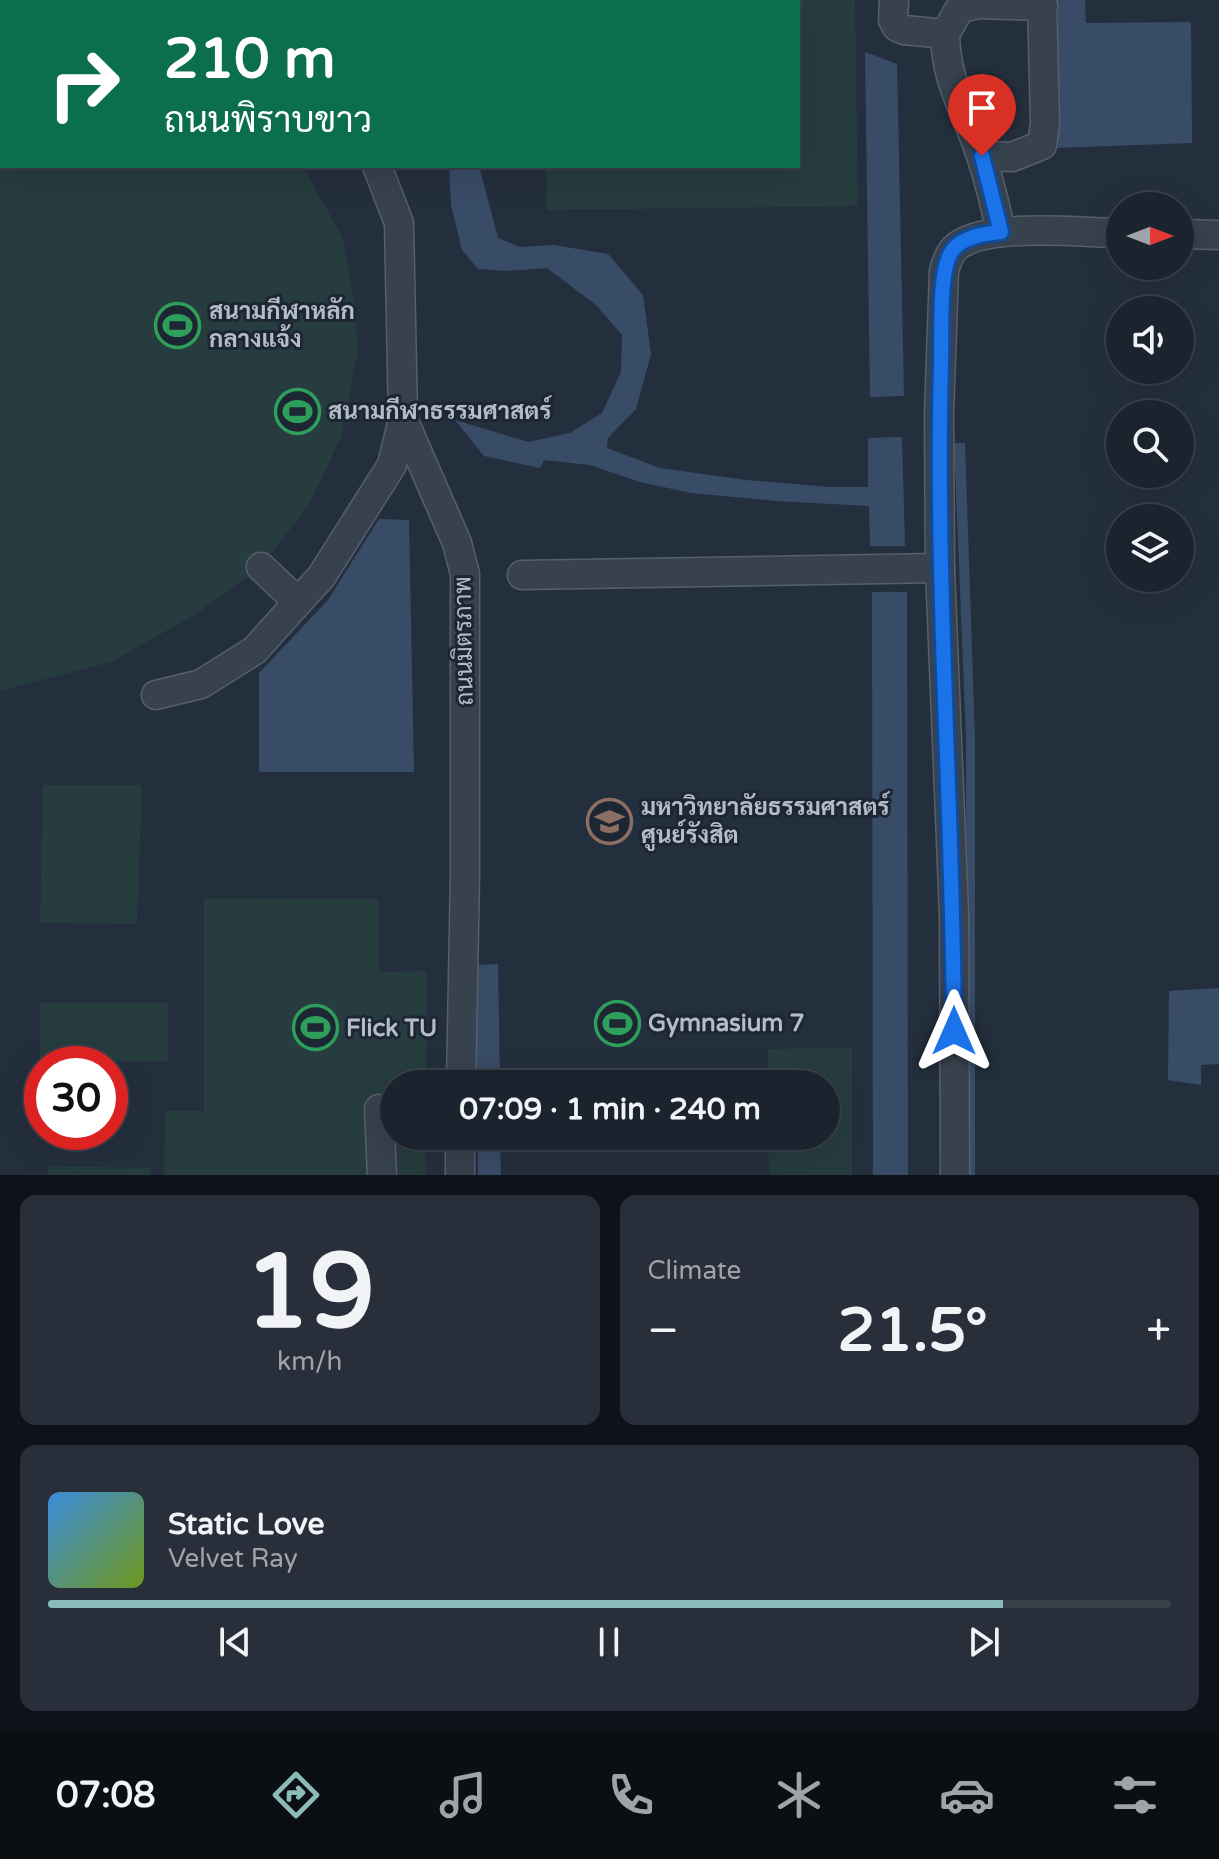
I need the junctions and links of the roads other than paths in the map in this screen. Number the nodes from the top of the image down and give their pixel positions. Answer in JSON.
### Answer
{"nodes":[{"id":1,"x":894,"y":0,"type":"edge"},
{"id":2,"x":1042,"y":3,"type":"edge"},
{"id":3,"x":945,"y":34,"type":"junction"},
{"id":4,"x":982,"y":156,"type":"junction"},
{"id":5,"x":378,"y":168,"type":"edge"},
{"id":6,"x":1001,"y":232,"type":"junction"},
{"id":7,"x":1106,"y":233,"type":"edge"},
{"id":8,"x":1194,"y":234,"type":"edge"},
{"id":9,"x":1219,"y":235,"type":"edge"},
{"id":10,"x":403,"y":419,"type":"junction"},
{"id":11,"x":261,"y":567,"type":"dead end"},
{"id":12,"x":940,"y":568,"type":"junction"},
{"id":13,"x":522,"y":575,"type":"dead end"},
{"id":14,"x":298,"y":602,"type":"junction"},
{"id":15,"x":156,"y":695,"type":"dead end"},
{"id":16,"x":461,"y":1070,"type":"edge"},
{"id":17,"x":379,"y":1109,"type":"dead end"},
{"id":18,"x":460,"y":1150,"type":"edge"},
{"id":19,"x":382,"y":1175,"type":"edge"},
{"id":20,"x":460,"y":1175,"type":"edge"},
{"id":21,"x":955,"y":1175,"type":"edge"}],
"edges":[{"from":1,"to":3,"type":"street"},
{"from":2,"to":3,"type":"street"},
{"from":2,"to":4,"type":"street"},
{"from":3,"to":4,"type":"street"},
{"from":4,"to":6,"type":"street"},
{"from":5,"to":10,"type":"street","name":"ถนนมิตรภาพ"},
{"from":6,"to":7,"type":"street"},
{"from":6,"to":12,"type":"street"},
{"from":8,"to":9,"type":"street"},
{"from":10,"to":14,"type":"street"},
{"from":10,"to":16,"type":"street","name":"ถนนมิตรภาพ"},
{"from":11,"to":14,"type":"street"},
{"from":12,"to":13,"type":"street"},
{"from":12,"to":21,"type":"street"},
{"from":14,"to":15,"type":"street"},
{"from":17,"to":19,"type":"street"},
{"from":18,"to":20,"type":"street"}]}
